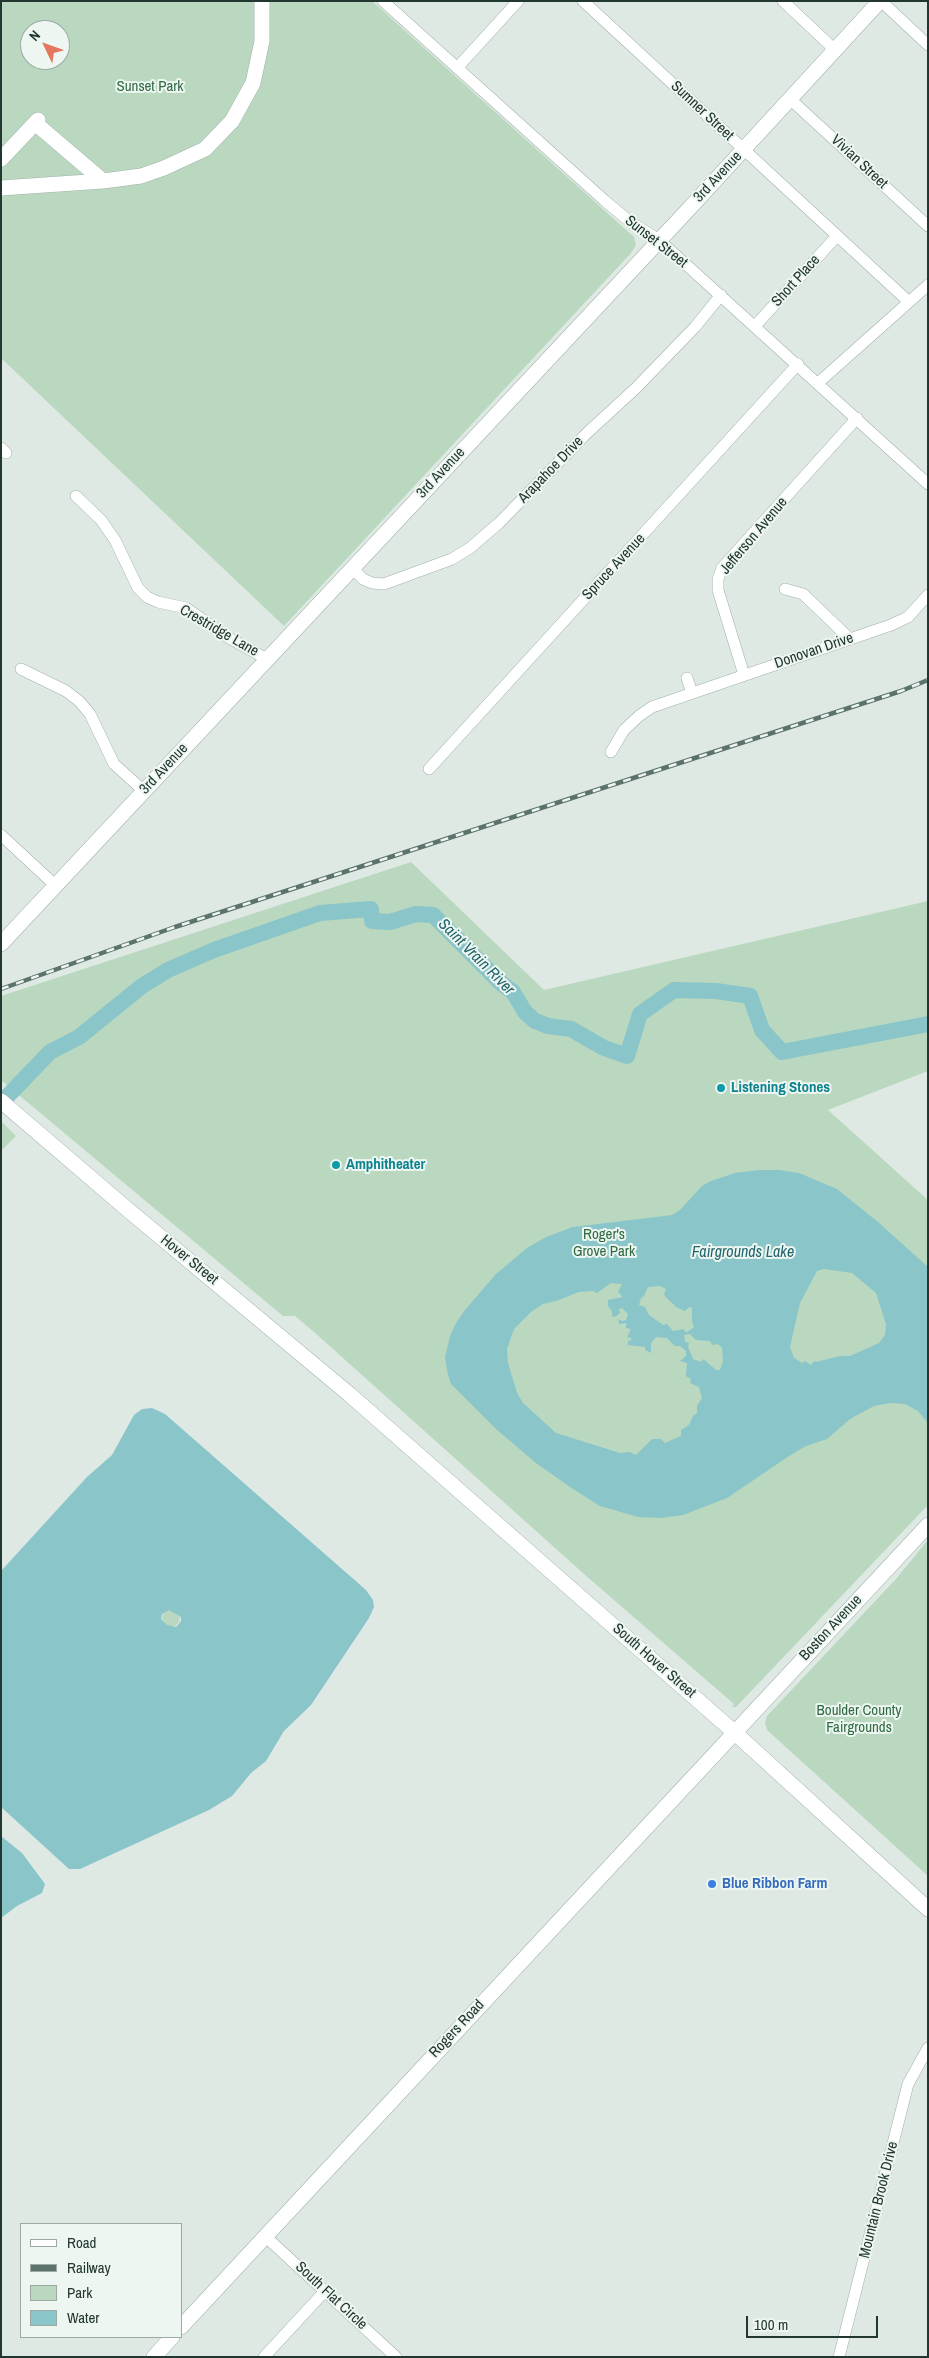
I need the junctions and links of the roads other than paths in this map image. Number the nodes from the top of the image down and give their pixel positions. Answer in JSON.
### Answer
{"nodes":[{"id":1,"x":262,"y":1,"type":"edge"},
{"id":2,"x":383,"y":1,"type":"edge"},
{"id":3,"x":518,"y":1,"type":"edge"},
{"id":4,"x":584,"y":1,"type":"edge"},
{"id":5,"x":783,"y":1,"type":"edge"},
{"id":6,"x":880,"y":1,"type":"edge"},
{"id":7,"x":928,"y":44,"type":"edge"},
{"id":8,"x":835,"y":50,"type":"junction"},
{"id":9,"x":457,"y":68,"type":"junction"},
{"id":10,"x":790,"y":99,"type":"junction"},
{"id":11,"x":744,"y":150,"type":"junction"},
{"id":12,"x":1,"y":159,"type":"edge"},
{"id":13,"x":103,"y":181,"type":"junction"},
{"id":14,"x":4,"y":185,"type":"edge"},
{"id":15,"x":928,"y":226,"type":"edge"},
{"id":16,"x":836,"y":237,"type":"junction"},
{"id":17,"x":659,"y":240,"type":"junction"},
{"id":18,"x":928,"y":285,"type":"edge"},
{"id":19,"x":721,"y":295,"type":"junction"},
{"id":20,"x":909,"y":302,"type":"junction"},
{"id":21,"x":755,"y":326,"type":"junction"},
{"id":22,"x":798,"y":364,"type":"junction"},
{"id":23,"x":818,"y":382,"type":"junction"},
{"id":24,"x":857,"y":418,"type":"junction"},
{"id":25,"x":928,"y":484,"type":"edge"},
{"id":26,"x":76,"y":496,"type":"dead end"},
{"id":27,"x":352,"y":568,"type":"junction"},
{"id":28,"x":785,"y":589,"type":"dead end"},
{"id":29,"x":928,"y":595,"type":"edge"},
{"id":30,"x":850,"y":640,"type":"junction"},
{"id":31,"x":267,"y":659,"type":"junction"},
{"id":32,"x":21,"y":669,"type":"dead end"},
{"id":33,"x":744,"y":675,"type":"junction"},
{"id":34,"x":687,"y":678,"type":"dead end"},
{"id":35,"x":692,"y":693,"type":"junction"},
{"id":36,"x":611,"y":752,"type":"dead end"},
{"id":37,"x":429,"y":769,"type":"dead end"},
{"id":38,"x":144,"y":791,"type":"junction"},
{"id":39,"x":1,"y":835,"type":"edge"},
{"id":40,"x":56,"y":886,"type":"junction"},
{"id":41,"x":1,"y":944,"type":"edge"},
{"id":42,"x":1,"y":1101,"type":"edge"},
{"id":43,"x":377,"y":1418,"type":"joint"},
{"id":44,"x":928,"y":1525,"type":"edge"},
{"id":45,"x":734,"y":1732,"type":"junction"},
{"id":46,"x":928,"y":1909,"type":"edge"},
{"id":47,"x":928,"y":2048,"type":"edge"},
{"id":48,"x":266,"y":2236,"type":"junction"},
{"id":49,"x":325,"y":2291,"type":"junction"},
{"id":50,"x":182,"y":2326,"type":"edge"},
{"id":51,"x":171,"y":2338,"type":"edge"},
{"id":52,"x":154,"y":2357,"type":"edge"},
{"id":53,"x":264,"y":2357,"type":"edge"},
{"id":54,"x":396,"y":2357,"type":"edge"},
{"id":55,"x":839,"y":2357,"type":"edge"}],
"edges":[{"from":1,"to":13,"type":"street"},
{"from":2,"to":9,"type":"street","name":"Sunset Street"},
{"from":3,"to":9,"type":"street"},
{"from":4,"to":11,"type":"street","name":"Sumner Street"},
{"from":5,"to":8,"type":"street"},
{"from":6,"to":7,"type":"street"},
{"from":6,"to":8,"type":"street","name":"3rd Avenue"},
{"from":8,"to":10,"type":"street","name":"3rd Avenue"},
{"from":9,"to":17,"type":"street","name":"Sunset Street"},
{"from":10,"to":11,"type":"street","name":"3rd Avenue"},
{"from":10,"to":15,"type":"street","name":"Vivian Street"},
{"from":11,"to":16,"type":"street","name":"Sumner Street"},
{"from":11,"to":17,"type":"street","name":"3rd Avenue"},
{"from":12,"to":13,"type":"street"},
{"from":13,"to":14,"type":"street"},
{"from":16,"to":20,"type":"street","name":"Sumner Street"},
{"from":16,"to":21,"type":"street","name":"Short Place"},
{"from":17,"to":19,"type":"street","name":"Sunset Street"},
{"from":17,"to":27,"type":"street","name":"3rd Avenue"},
{"from":18,"to":20,"type":"street"},
{"from":19,"to":21,"type":"street","name":"Sunset Street"},
{"from":19,"to":27,"type":"street","name":"Arapahoe Drive"},
{"from":20,"to":23,"type":"street"},
{"from":21,"to":22,"type":"street","name":"Sunset Street"},
{"from":22,"to":23,"type":"street","name":"Sunset Street"},
{"from":22,"to":37,"type":"street","name":"Spruce Avenue"},
{"from":23,"to":24,"type":"street","name":"Sunset Street"},
{"from":24,"to":25,"type":"street","name":"Sunset Street"},
{"from":24,"to":33,"type":"street","name":"Jefferson Avenue"},
{"from":26,"to":31,"type":"street","name":"Crestridge Lane"},
{"from":27,"to":31,"type":"street","name":"3rd Avenue"},
{"from":28,"to":30,"type":"street"},
{"from":29,"to":30,"type":"street","name":"Donovan Drive"},
{"from":30,"to":33,"type":"street","name":"Donovan Drive"},
{"from":31,"to":38,"type":"street","name":"3rd Avenue"},
{"from":32,"to":38,"type":"street"},
{"from":33,"to":35,"type":"street","name":"Donovan Drive"},
{"from":34,"to":35,"type":"street"},
{"from":35,"to":36,"type":"street","name":"Donovan Drive"},
{"from":38,"to":40,"type":"street","name":"3rd Avenue"},
{"from":39,"to":40,"type":"street"},
{"from":40,"to":41,"type":"street","name":"3rd Avenue"},
{"from":42,"to":43,"type":"street","name":"Hover Street"},
{"from":43,"to":45,"type":"street","name":"South Hover Street"},
{"from":44,"to":45,"type":"street","name":"Boston Avenue"},
{"from":45,"to":46,"type":"street","name":"South Hover Street"},
{"from":45,"to":48,"type":"street","name":"Rogers Road"},
{"from":47,"to":55,"type":"street","name":"Mountain Brook Drive"},
{"from":48,"to":49,"type":"street","name":"South Flat Circle"},
{"from":48,"to":50,"type":"street","name":"Rogers Road"},
{"from":49,"to":53,"type":"street"},
{"from":49,"to":54,"type":"street","name":"South Flat Circle"},
{"from":51,"to":52,"type":"street"}]}
